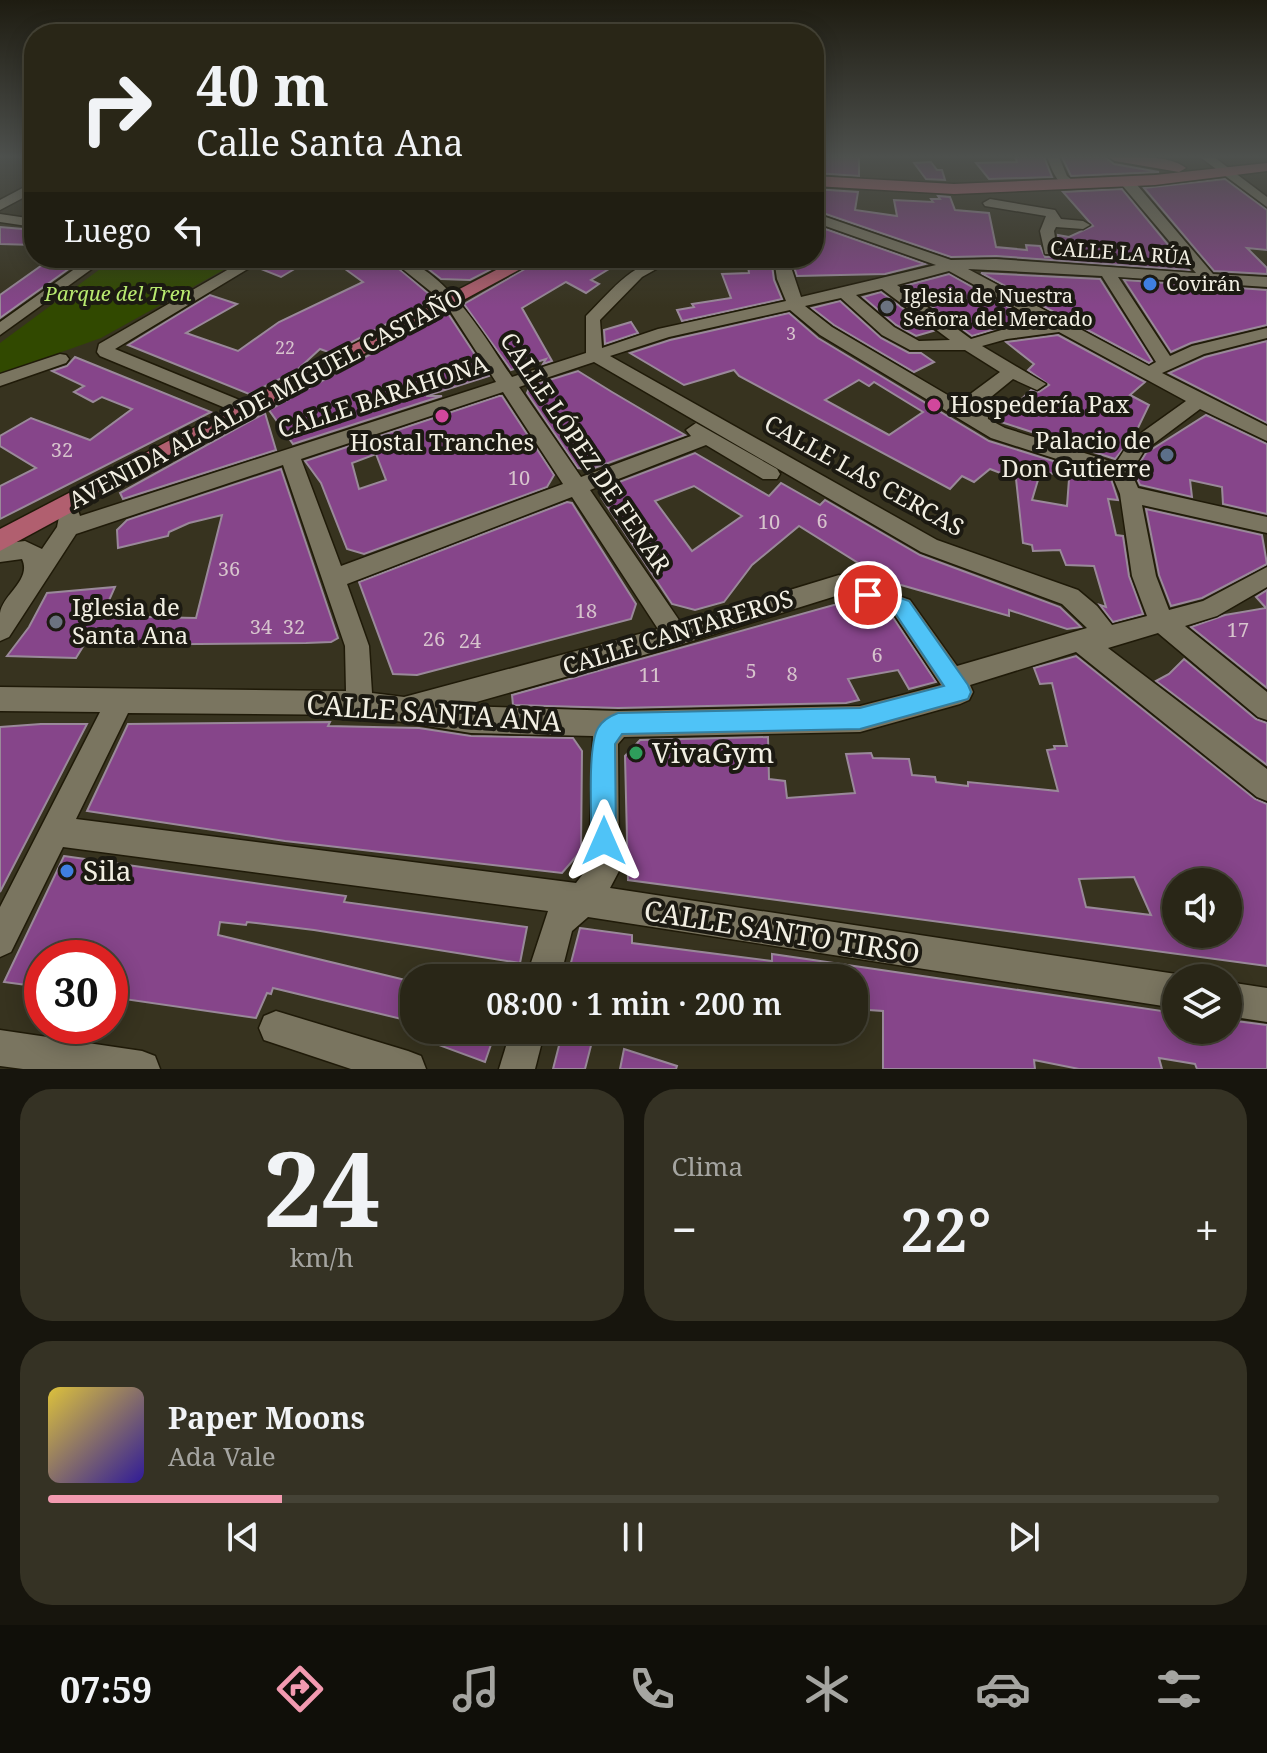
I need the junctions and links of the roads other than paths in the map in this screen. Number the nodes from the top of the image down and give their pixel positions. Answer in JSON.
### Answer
{"nodes":[{"id":1,"x":1019,"y":207,"type":"edge"},
{"id":2,"x":1148,"y":207,"type":"edge"},
{"id":3,"x":0,"y":218,"type":"edge"},
{"id":4,"x":824,"y":221,"type":"edge"},
{"id":5,"x":24,"y":222,"type":"edge"},
{"id":6,"x":1053,"y":222,"type":"junction"},
{"id":7,"x":1083,"y":225,"type":"dead end"},
{"id":8,"x":888,"y":245,"type":"junction"},
{"id":9,"x":1050,"y":251,"type":"dead end"},
{"id":10,"x":950,"y":265,"type":"junction"},
{"id":11,"x":86,"y":268,"type":"edge"},
{"id":12,"x":242,"y":268,"type":"edge"},
{"id":13,"x":409,"y":268,"type":"edge"},
{"id":14,"x":513,"y":268,"type":"edge"},
{"id":15,"x":629,"y":268,"type":"edge"},
{"id":16,"x":649,"y":268,"type":"edge"},
{"id":17,"x":783,"y":268,"type":"edge"},
{"id":18,"x":1108,"y":273,"type":"junction"},
{"id":19,"x":1210,"y":280,"type":"junction"},
{"id":20,"x":1267,"y":282,"type":"edge"},
{"id":21,"x":887,"y":283,"type":"junction"},
{"id":22,"x":845,"y":293,"type":"junction"},
{"id":23,"x":599,"y":294,"type":"dead end"},
{"id":24,"x":451,"y":300,"type":"junction"},
{"id":25,"x":797,"y":304,"type":"junction"},
{"id":26,"x":1066,"y":326,"type":"junction"},
{"id":27,"x":0,"y":330,"type":"edge"},
{"id":28,"x":1267,"y":333,"type":"edge"},
{"id":29,"x":968,"y":345,"type":"junction"},
{"id":30,"x":596,"y":354,"type":"junction"},
{"id":31,"x":60,"y":359,"type":"dead end"},
{"id":32,"x":1153,"y":368,"type":"junction"},
{"id":33,"x":1011,"y":372,"type":"junction"},
{"id":34,"x":0,"y":380,"type":"edge"},
{"id":35,"x":507,"y":383,"type":"junction"},
{"id":36,"x":1037,"y":384,"type":"dead end"},
{"id":37,"x":1208,"y":405,"type":"junction"},
{"id":38,"x":247,"y":410,"type":"junction"},
{"id":39,"x":731,"y":415,"type":"dead end"},
{"id":40,"x":984,"y":426,"type":"junction"},
{"id":41,"x":1267,"y":434,"type":"edge"},
{"id":42,"x":708,"y":437,"type":"junction"},
{"id":43,"x":290,"y":455,"type":"junction"},
{"id":44,"x":770,"y":474,"type":"dead end"},
{"id":45,"x":1126,"y":483,"type":"junction"},
{"id":46,"x":576,"y":487,"type":"junction"},
{"id":47,"x":68,"y":516,"type":"junction"},
{"id":48,"x":1267,"y":525,"type":"edge"},
{"id":49,"x":0,"y":541,"type":"edge"},
{"id":50,"x":0,"y":553,"type":"edge"},
{"id":51,"x":1267,"y":576,"type":"edge"},
{"id":52,"x":333,"y":579,"type":"junction"},
{"id":53,"x":33,"y":580,"type":"junction"},
{"id":54,"x":1161,"y":621,"type":"junction"},
{"id":55,"x":0,"y":630,"type":"edge"},
{"id":56,"x":676,"y":635,"type":"junction"},
{"id":57,"x":1107,"y":637,"type":"junction"},
{"id":58,"x":1079,"y":640,"type":"junction"},
{"id":59,"x":956,"y":685,"type":"junction"},
{"id":60,"x":493,"y":687,"type":"junction"},
{"id":61,"x":0,"y":699,"type":"edge"},
{"id":62,"x":120,"y":701,"type":"junction"},
{"id":63,"x":359,"y":703,"type":"junction"},
{"id":64,"x":1267,"y":708,"type":"edge"},
{"id":65,"x":400,"y":711,"type":"junction"},
{"id":66,"x":496,"y":722,"type":"junction"},
{"id":67,"x":618,"y":724,"type":"junction"},
{"id":68,"x":1267,"y":787,"type":"edge"},
{"id":69,"x":55,"y":831,"type":"junction"},
{"id":70,"x":583,"y":900,"type":"junction"},
{"id":71,"x":0,"y":941,"type":"edge"},
{"id":72,"x":547,"y":964,"type":"edge"},
{"id":73,"x":1162,"y":989,"type":"edge"},
{"id":74,"x":1242,"y":1001,"type":"edge"},
{"id":75,"x":1267,"y":1005,"type":"edge"},
{"id":76,"x":276,"y":1028,"type":"dead end"},
{"id":77,"x":524,"y":1044,"type":"edge"},
{"id":78,"x":10,"y":1056,"type":"edge"},
{"id":79,"x":142,"y":1069,"type":"edge"},
{"id":80,"x":408,"y":1069,"type":"edge"},
{"id":81,"x":517,"y":1069,"type":"edge"}],
"edges":[{"from":1,"to":6,"type":"street","name":"CALLE LA RÚA"},
{"from":2,"to":19,"type":"street"},
{"from":3,"to":5,"type":"street"},
{"from":4,"to":8,"type":"street"},
{"from":6,"to":7,"type":"street","name":"CALLE LA RÚA"},
{"from":6,"to":9,"type":"street","name":"CALLE LA RÚA"},
{"from":8,"to":10,"type":"street"},
{"from":8,"to":21,"type":"street"},
{"from":10,"to":18,"type":"street","name":"CALLE LA RÚA"},
{"from":10,"to":21,"type":"street","name":"CALLE BARAHONA"},
{"from":10,"to":26,"type":"street"},
{"from":11,"to":27,"type":"street"},
{"from":12,"to":38,"type":"street"},
{"from":13,"to":24,"type":"street","name":"CALLE LÓPEZ DE FENAR"},
{"from":14,"to":24,"type":"main road","name":"AVENIDA ALCALDE MIGUEL CASTAÑO"},
{"from":15,"to":23,"type":"street"},
{"from":16,"to":30,"type":"street"},
{"from":17,"to":25,"type":"street"},
{"from":18,"to":19,"type":"street","name":"CALLE LA RÚA"},
{"from":18,"to":32,"type":"street"},
{"from":19,"to":20,"type":"street","name":"CALLE LA RÚA"},
{"from":21,"to":22,"type":"street","name":"CALLE BARAHONA"},
{"from":21,"to":29,"type":"street"},
{"from":22,"to":25,"type":"street","name":"CALLE BARAHONA"},
{"from":22,"to":29,"type":"street"},
{"from":24,"to":35,"type":"street","name":"CALLE LÓPEZ DE FENAR"},
{"from":24,"to":38,"type":"main road","name":"AVENIDA ALCALDE MIGUEL CASTAÑO"},
{"from":25,"to":30,"type":"street","name":"CALLE BARAHONA"},
{"from":25,"to":40,"type":"street"},
{"from":26,"to":29,"type":"street"},
{"from":26,"to":32,"type":"street"},
{"from":28,"to":32,"type":"street"},
{"from":29,"to":33,"type":"street"},
{"from":30,"to":35,"type":"street","name":"CALLE BARAHONA"},
{"from":30,"to":39,"type":"street"},
{"from":30,"to":42,"type":"street"},
{"from":30,"to":57,"type":"street","name":"CALLE LAS CERCAS"},
{"from":31,"to":34,"type":"street"},
{"from":32,"to":37,"type":"street"},
{"from":33,"to":36,"type":"street"},
{"from":33,"to":40,"type":"street"},
{"from":35,"to":43,"type":"street","name":"CALLE BARAHONA"},
{"from":35,"to":46,"type":"street","name":"CALLE LÓPEZ DE FENAR"},
{"from":37,"to":41,"type":"street"},
{"from":37,"to":45,"type":"street"},
{"from":38,"to":47,"type":"main road","name":"AVENIDA ALCALDE MIGUEL CASTAÑO"},
{"from":40,"to":45,"type":"street"},
{"from":42,"to":44,"type":"street"},
{"from":42,"to":46,"type":"street"},
{"from":43,"to":47,"type":"street","name":"CALLE BARAHONA"},
{"from":43,"to":52,"type":"street"},
{"from":45,"to":48,"type":"street"},
{"from":45,"to":54,"type":"street"},
{"from":46,"to":52,"type":"street"},
{"from":46,"to":56,"type":"street","name":"CALLE LÓPEZ DE FENAR"},
{"from":47,"to":49,"type":"main road","name":"AVENIDA ALCALDE MIGUEL CASTAÑO"},
{"from":47,"to":53,"type":"street"},
{"from":50,"to":53,"type":"street"},
{"from":51,"to":54,"type":"street","name":"CALLE SANTA ANA"},
{"from":52,"to":63,"type":"street"},
{"from":53,"to":55,"type":"street"},
{"from":54,"to":57,"type":"street","name":"CALLE SANTA ANA"},
{"from":54,"to":64,"type":"street"},
{"from":56,"to":59,"type":"street","name":"CALLE CANTAREROS"},
{"from":56,"to":60,"type":"street","name":"CALLE CANTAREROS"},
{"from":57,"to":58,"type":"street","name":"CALLE SANTA ANA"},
{"from":58,"to":59,"type":"street","name":"CALLE SANTA ANA"},
{"from":58,"to":68,"type":"street"},
{"from":59,"to":67,"type":"street","name":"CALLE SANTA ANA"},
{"from":60,"to":65,"type":"street","name":"CALLE CANTAREROS"},
{"from":60,"to":66,"type":"street"},
{"from":61,"to":62,"type":"street","name":"CALLE SANTA ANA"},
{"from":62,"to":63,"type":"street","name":"CALLE SANTA ANA"},
{"from":62,"to":69,"type":"street"},
{"from":63,"to":65,"type":"street","name":"CALLE SANTA ANA"},
{"from":65,"to":66,"type":"street","name":"CALLE SANTA ANA"},
{"from":66,"to":67,"type":"street","name":"CALLE SANTA ANA"},
{"from":67,"to":70,"type":"street"},
{"from":69,"to":70,"type":"street","name":"CALLE SANTO TIRSO"},
{"from":69,"to":71,"type":"street"},
{"from":70,"to":72,"type":"street"},
{"from":70,"to":73,"type":"street","name":"CALLE SANTO TIRSO"},
{"from":74,"to":75,"type":"street"},
{"from":76,"to":80,"type":"street"},
{"from":77,"to":81,"type":"street"},
{"from":78,"to":79,"type":"street"}]}
